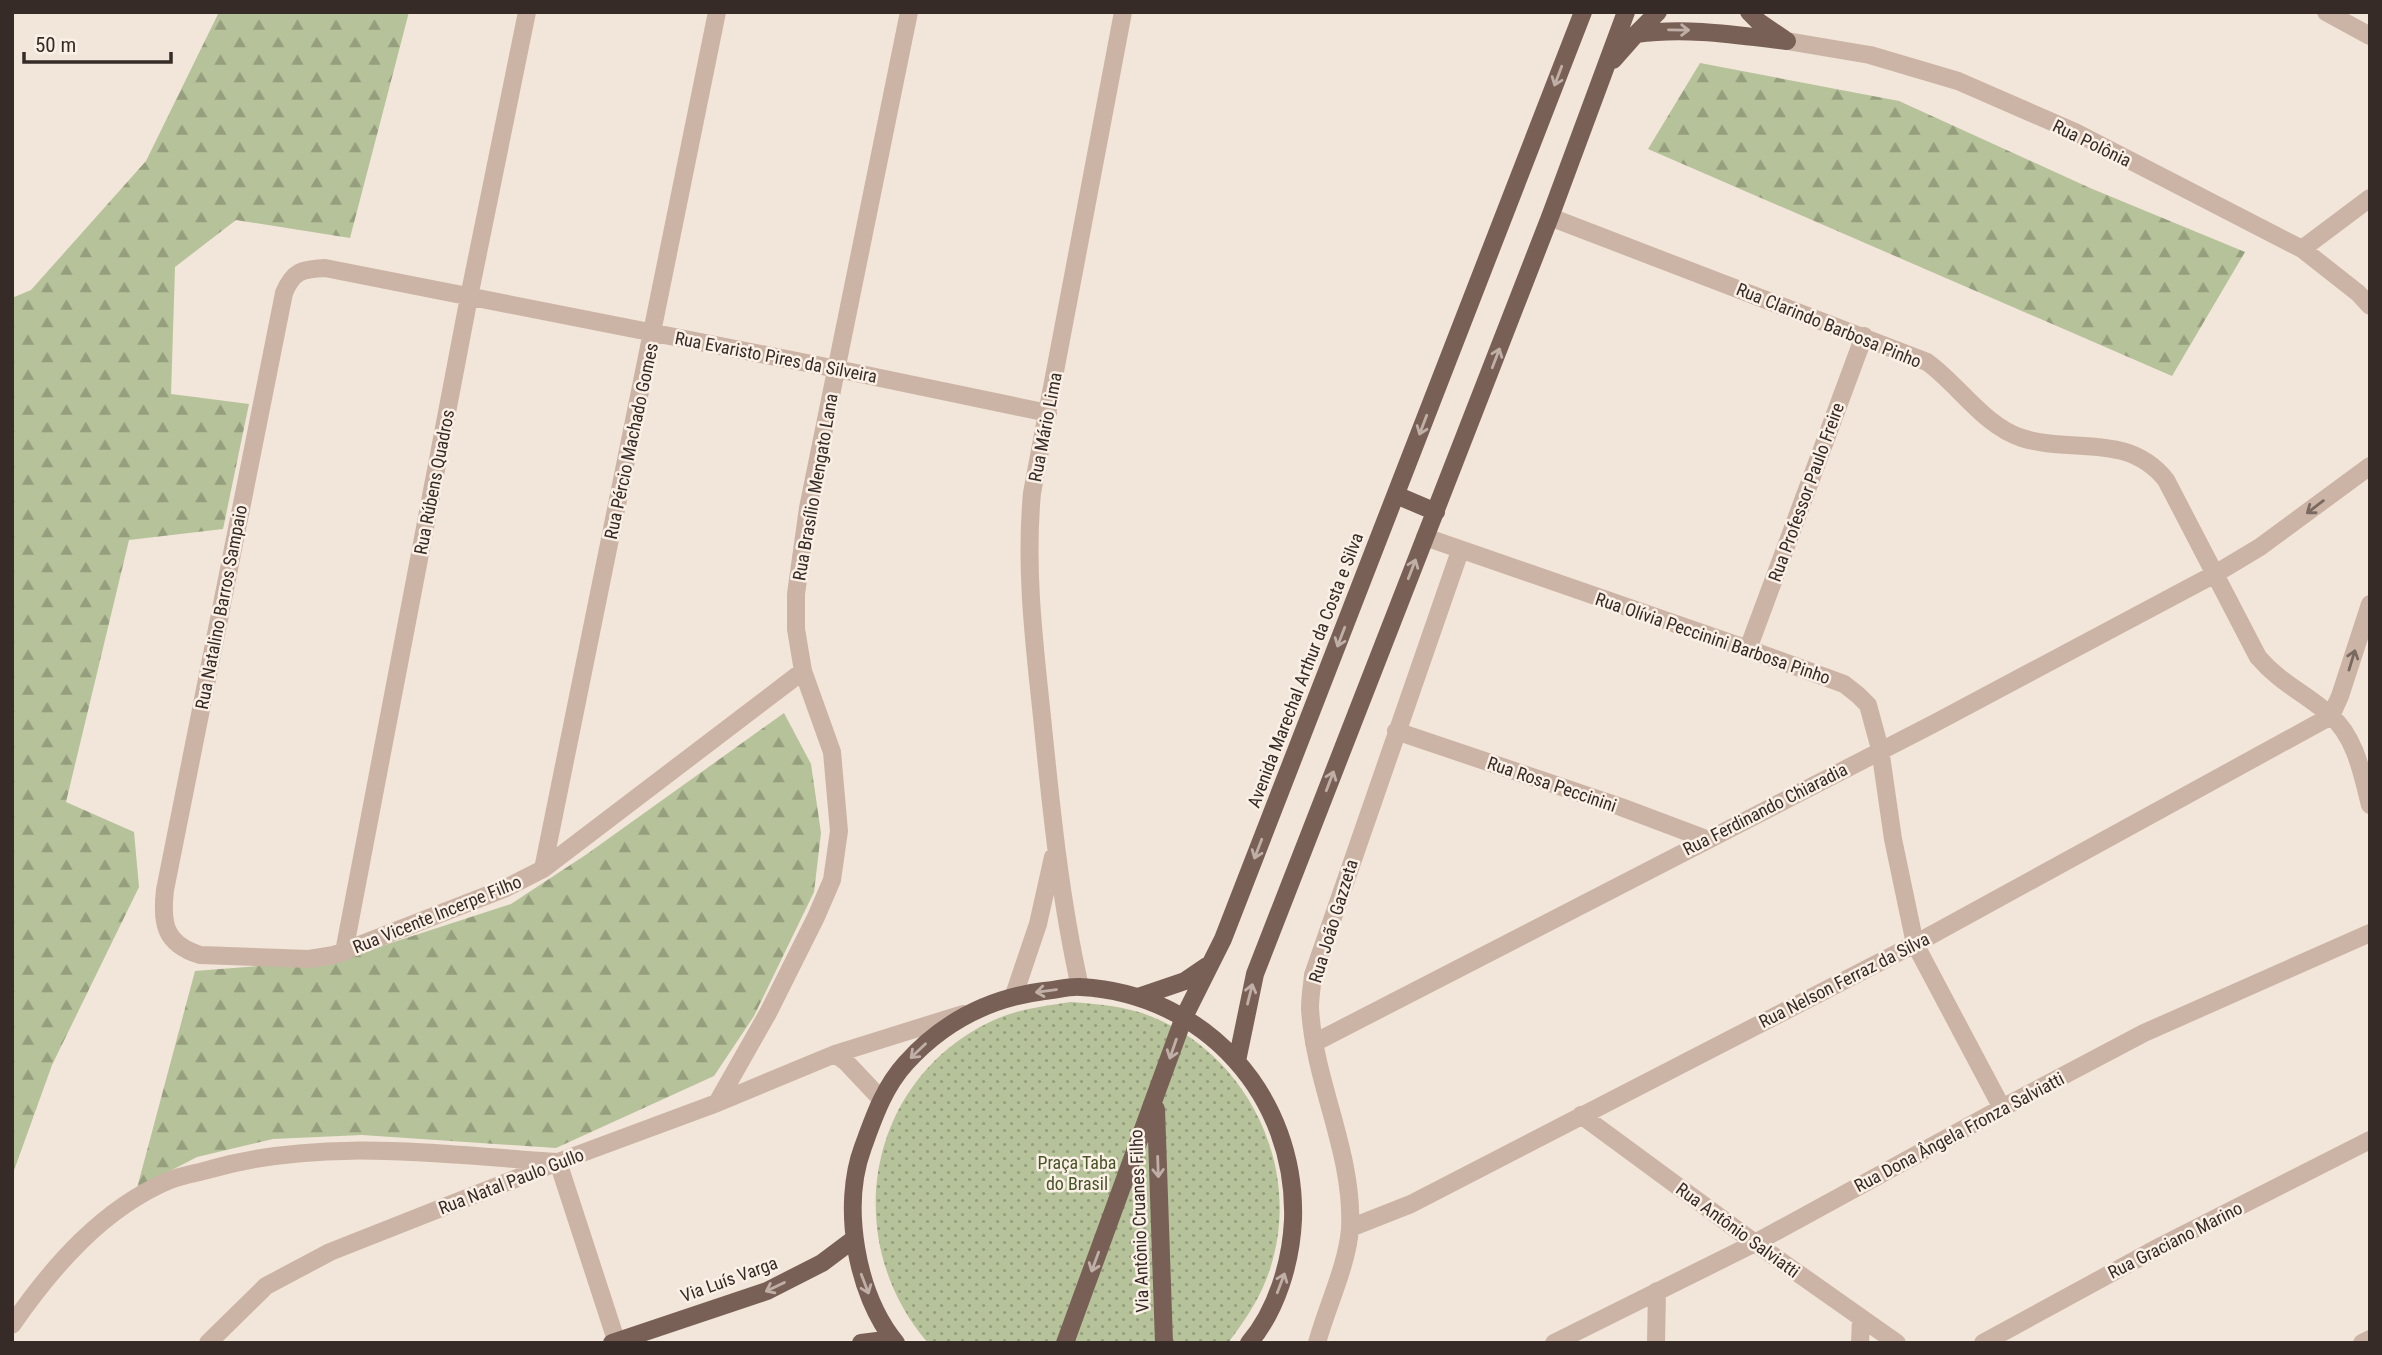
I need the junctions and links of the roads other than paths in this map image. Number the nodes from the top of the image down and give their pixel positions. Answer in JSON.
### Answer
{"nodes":[{"id":1,"x":527,"y":12,"type":"edge"},
{"id":2,"x":717,"y":12,"type":"edge"},
{"id":3,"x":909,"y":12,"type":"edge"},
{"id":4,"x":1123,"y":12,"type":"edge"},
{"id":5,"x":1583,"y":12,"type":"edge"},
{"id":6,"x":1626,"y":12,"type":"edge"},
{"id":7,"x":1658,"y":12,"type":"edge"},
{"id":8,"x":1749,"y":12,"type":"edge"},
{"id":9,"x":2326,"y":12,"type":"edge"},
{"id":10,"x":1636,"y":34,"type":"junction"},
{"id":11,"x":2370,"y":36,"type":"edge"},
{"id":12,"x":1787,"y":41,"type":"junction"},
{"id":13,"x":1604,"y":71,"type":"junction"},
{"id":14,"x":2370,"y":198,"type":"edge"},
{"id":15,"x":1550,"y":217,"type":"junction"},
{"id":16,"x":2302,"y":249,"type":"junction"},
{"id":17,"x":298,"y":273,"type":"joint"},
{"id":18,"x":469,"y":297,"type":"junction"},
{"id":19,"x":2370,"y":306,"type":"edge"},
{"id":20,"x":653,"y":333,"type":"junction"},
{"id":21,"x":1864,"y":336,"type":"junction"},
{"id":22,"x":837,"y":369,"type":"junction"},
{"id":23,"x":1048,"y":413,"type":"junction"},
{"id":24,"x":2370,"y":466,"type":"edge"},
{"id":25,"x":1396,"y":495,"type":"junction"},
{"id":26,"x":1436,"y":512,"type":"junction"},
{"id":27,"x":1425,"y":537,"type":"junction"},
{"id":28,"x":1460,"y":551,"type":"junction"},
{"id":29,"x":2216,"y":574,"type":"junction"},
{"id":30,"x":2370,"y":604,"type":"edge"},
{"id":31,"x":1748,"y":649,"type":"junction"},
{"id":32,"x":803,"y":671,"type":"junction"},
{"id":33,"x":2331,"y":716,"type":"junction"},
{"id":34,"x":1396,"y":731,"type":"junction"},
{"id":35,"x":1880,"y":749,"type":"junction"},
{"id":36,"x":2370,"y":805,"type":"edge"},
{"id":37,"x":1706,"y":839,"type":"junction"},
{"id":38,"x":1055,"y":847,"type":"junction"},
{"id":39,"x":543,"y":869,"type":"junction"},
{"id":40,"x":2370,"y":933,"type":"edge"},
{"id":41,"x":175,"y":943,"type":"joint"},
{"id":42,"x":1915,"y":944,"type":"junction"},
{"id":43,"x":344,"y":952,"type":"junction"},
{"id":44,"x":1210,"y":964,"type":"junction"},
{"id":45,"x":1080,"y":987,"type":"junction"},
{"id":46,"x":1014,"y":995,"type":"junction"},
{"id":47,"x":1138,"y":997,"type":"junction"},
{"id":48,"x":973,"y":1011,"type":"junction"},
{"id":49,"x":1184,"y":1017,"type":"junction"},
{"id":50,"x":1314,"y":1043,"type":"junction"},
{"id":51,"x":835,"y":1054,"type":"junction"},
{"id":52,"x":1237,"y":1061,"type":"junction"},
{"id":53,"x":881,"y":1099,"type":"junction"},
{"id":54,"x":1156,"y":1099,"type":"junction"},
{"id":55,"x":717,"y":1103,"type":"junction"},
{"id":56,"x":2002,"y":1108,"type":"junction"},
{"id":57,"x":1581,"y":1115,"type":"junction"},
{"id":58,"x":2370,"y":1140,"type":"edge"},
{"id":59,"x":558,"y":1163,"type":"junction"},
{"id":60,"x":1350,"y":1228,"type":"junction"},
{"id":61,"x":853,"y":1238,"type":"junction"},
{"id":62,"x":1755,"y":1243,"type":"junction"},
{"id":63,"x":1657,"y":1291,"type":"junction"},
{"id":64,"x":1861,"y":1319,"type":"junction"},
{"id":65,"x":12,"y":1325,"type":"edge"},
{"id":66,"x":2370,"y":1339,"type":"edge"},
{"id":67,"x":895,"y":1341,"type":"edge"},
{"id":68,"x":616,"y":1342,"type":"edge"},
{"id":69,"x":208,"y":1343,"type":"edge"},
{"id":70,"x":861,"y":1343,"type":"edge"},
{"id":71,"x":1065,"y":1343,"type":"edge"},
{"id":72,"x":1164,"y":1343,"type":"edge"},
{"id":73,"x":1249,"y":1343,"type":"edge"},
{"id":74,"x":1317,"y":1343,"type":"edge"},
{"id":75,"x":1554,"y":1343,"type":"edge"},
{"id":76,"x":1656,"y":1343,"type":"edge"},
{"id":77,"x":1860,"y":1343,"type":"edge"},
{"id":78,"x":1897,"y":1343,"type":"edge"},
{"id":79,"x":1983,"y":1343,"type":"edge"},
{"id":80,"x":2362,"y":1343,"type":"edge"}],
"edges":[{"from":1,"to":18,"type":"street","name":"Rua Rúbens Quadros"},
{"from":2,"to":20,"type":"street","name":"Rua Pércio Machado Gomes"},
{"from":3,"to":22,"type":"street","name":"Rua Brasílio Mengato Lana"},
{"from":4,"to":23,"type":"street","name":"Rua Mário Lima"},
{"from":5,"to":25,"type":"main road","name":"Avenida Marechal Arthur da Costa e Silva","one_way":true},
{"from":6,"to":13,"type":"main road"},
{"from":7,"to":10,"type":"main road"},
{"from":8,"to":12,"type":"main road"},
{"from":9,"to":11,"type":"street"},
{"from":10,"to":12,"type":"main road","one_way":true},
{"from":10,"to":13,"type":"main road"},
{"from":12,"to":16,"type":"street","name":"Rua Polônia"},
{"from":13,"to":15,"type":"main road"},
{"from":14,"to":16,"type":"street"},
{"from":15,"to":21,"type":"street","name":"Rua Clarindo Barbosa Pinho"},
{"from":26,"to":15,"type":"main road","one_way":true},
{"from":16,"to":19,"type":"street","name":"Rua Polônia"},
{"from":17,"to":18,"type":"street","name":"Rua Evaristo Pires da Silveira"},
{"from":17,"to":41,"type":"street","name":"Rua Natalino Barros Sampaio"},
{"from":18,"to":20,"type":"street","name":"Rua Evaristo Pires da Silveira"},
{"from":18,"to":43,"type":"street","name":"Rua Rúbens Quadros"},
{"from":20,"to":22,"type":"street","name":"Rua Evaristo Pires da Silveira"},
{"from":20,"to":39,"type":"street","name":"Rua Pércio Machado Gomes"},
{"from":21,"to":29,"type":"street","name":"Rua Clarindo Barbosa Pinho"},
{"from":21,"to":31,"type":"street","name":"Rua Professor Paulo Freire"},
{"from":22,"to":23,"type":"street","name":"Rua Evaristo Pires da Silveira"},
{"from":22,"to":32,"type":"street","name":"Rua Brasílio Mengato Lana"},
{"from":23,"to":38,"type":"street","name":"Rua Mário Lima"},
{"from":24,"to":29,"type":"street","name":"Rua Ferdinando Chiaradia","one_way":true},
{"from":25,"to":26,"type":"main road"},
{"from":25,"to":44,"type":"main road","name":"Avenida Marechal Arthur da Costa e Silva","one_way":true},
{"from":26,"to":27,"type":"main road"},
{"from":27,"to":28,"type":"street","name":"Rua Olívia Peccinini Barbosa Pinho"},
{"from":52,"to":27,"type":"main road","one_way":true},
{"from":28,"to":31,"type":"street","name":"Rua Olívia Peccinini Barbosa Pinho"},
{"from":28,"to":34,"type":"street","name":"Rua João Gazzeta"},
{"from":29,"to":33,"type":"street","name":"Rua Clarindo Barbosa Pinho"},
{"from":29,"to":35,"type":"street","name":"Rua Ferdinando Chiaradia"},
{"from":33,"to":30,"type":"street","one_way":true},
{"from":31,"to":35,"type":"street","name":"Rua Olívia Peccinini Barbosa Pinho"},
{"from":32,"to":39,"type":"street","name":"Rua Vicente Incerpe Filho"},
{"from":32,"to":55,"type":"street","name":"Rua Brasílio Mengato Lana"},
{"from":33,"to":36,"type":"street","name":"Rua Clarindo Barbosa Pinho"},
{"from":33,"to":42,"type":"street","name":"Rua Nelson Ferraz da Silva"},
{"from":34,"to":37,"type":"street","name":"Rua Rosa Peccinini"},
{"from":34,"to":50,"type":"street","name":"Rua João Gazzeta"},
{"from":35,"to":37,"type":"street","name":"Rua Ferdinando Chiaradia"},
{"from":35,"to":42,"type":"street","name":"Rua Olívia Peccinini Barbosa Pinho"},
{"from":37,"to":50,"type":"street","name":"Rua Ferdinando Chiaradia"},
{"from":38,"to":45,"type":"street","name":"Rua Mário Lima"},
{"from":38,"to":46,"type":"street","name":"Rua Mário Lima"},
{"from":39,"to":43,"type":"street","name":"Rua Vicente Incerpe Filho"},
{"from":40,"to":56,"type":"street","name":"Rua Dona Ângela Fronza Salviatti"},
{"from":41,"to":43,"type":"street","name":"Rua Vicente Incerpe Filho"},
{"from":42,"to":56,"type":"street","name":"Rua Olívia Peccinini Barbosa Pinho"},
{"from":42,"to":57,"type":"street","name":"Rua Nelson Ferraz da Silva"},
{"from":44,"to":47,"type":"main road"},
{"from":44,"to":49,"type":"main road","name":"Avenida Marechal Arthur da Costa e Silva"},
{"from":45,"to":46,"type":"main road","one_way":true},
{"from":45,"to":47,"type":"main road"},
{"from":46,"to":48,"type":"main road"},
{"from":47,"to":49,"type":"main road"},
{"from":48,"to":51,"type":"street","name":"Rua Natal Paulo Gullo"},
{"from":48,"to":53,"type":"main road","one_way":true},
{"from":49,"to":52,"type":"main road"},
{"from":49,"to":54,"type":"main road","name":"Avenida Marechal Arthur da Costa e Silva","one_way":true},
{"from":50,"to":60,"type":"street","name":"Rua João Gazzeta"},
{"from":51,"to":53,"type":"street"},
{"from":51,"to":55,"type":"street","name":"Rua Natal Paulo Gullo"},
{"from":73,"to":52,"type":"main road","one_way":true},
{"from":53,"to":61,"type":"main road"},
{"from":54,"to":71,"type":"main road","name":"Avenida Marechal Arthur da Costa e Silva","one_way":true},
{"from":54,"to":72,"type":"main road","name":"Via Antônio Cruanes Filho","one_way":true},
{"from":55,"to":59,"type":"street","name":"Rua Natal Paulo Gullo"},
{"from":56,"to":62,"type":"street","name":"Rua Dona Ângela Fronza Salviatti"},
{"from":57,"to":60,"type":"street","name":"Rua Nelson Ferraz da Silva"},
{"from":57,"to":62,"type":"street","name":"Rua Antônio Salviatti"},
{"from":58,"to":79,"type":"street","name":"Rua Graciano Marino"},
{"from":59,"to":65,"type":"street"},
{"from":59,"to":68,"type":"street"},
{"from":59,"to":69,"type":"street","name":"Rua Natal Paulo Gullo"},
{"from":60,"to":74,"type":"street","name":"Rua João Gazzeta"},
{"from":61,"to":67,"type":"main road","one_way":true},
{"from":61,"to":68,"type":"main road","name":"Via Luís Varga","one_way":true},
{"from":62,"to":63,"type":"street","name":"Rua Dona Ângela Fronza Salviatti"},
{"from":62,"to":64,"type":"street","name":"Rua Antônio Salviatti"},
{"from":63,"to":75,"type":"street","name":"Rua Dona Ângela Fronza Salviatti"},
{"from":63,"to":76,"type":"street"},
{"from":64,"to":77,"type":"street"},
{"from":64,"to":78,"type":"street","name":"Rua Antônio Salviatti"},
{"from":66,"to":80,"type":"street"},
{"from":67,"to":70,"type":"main road"}]}
